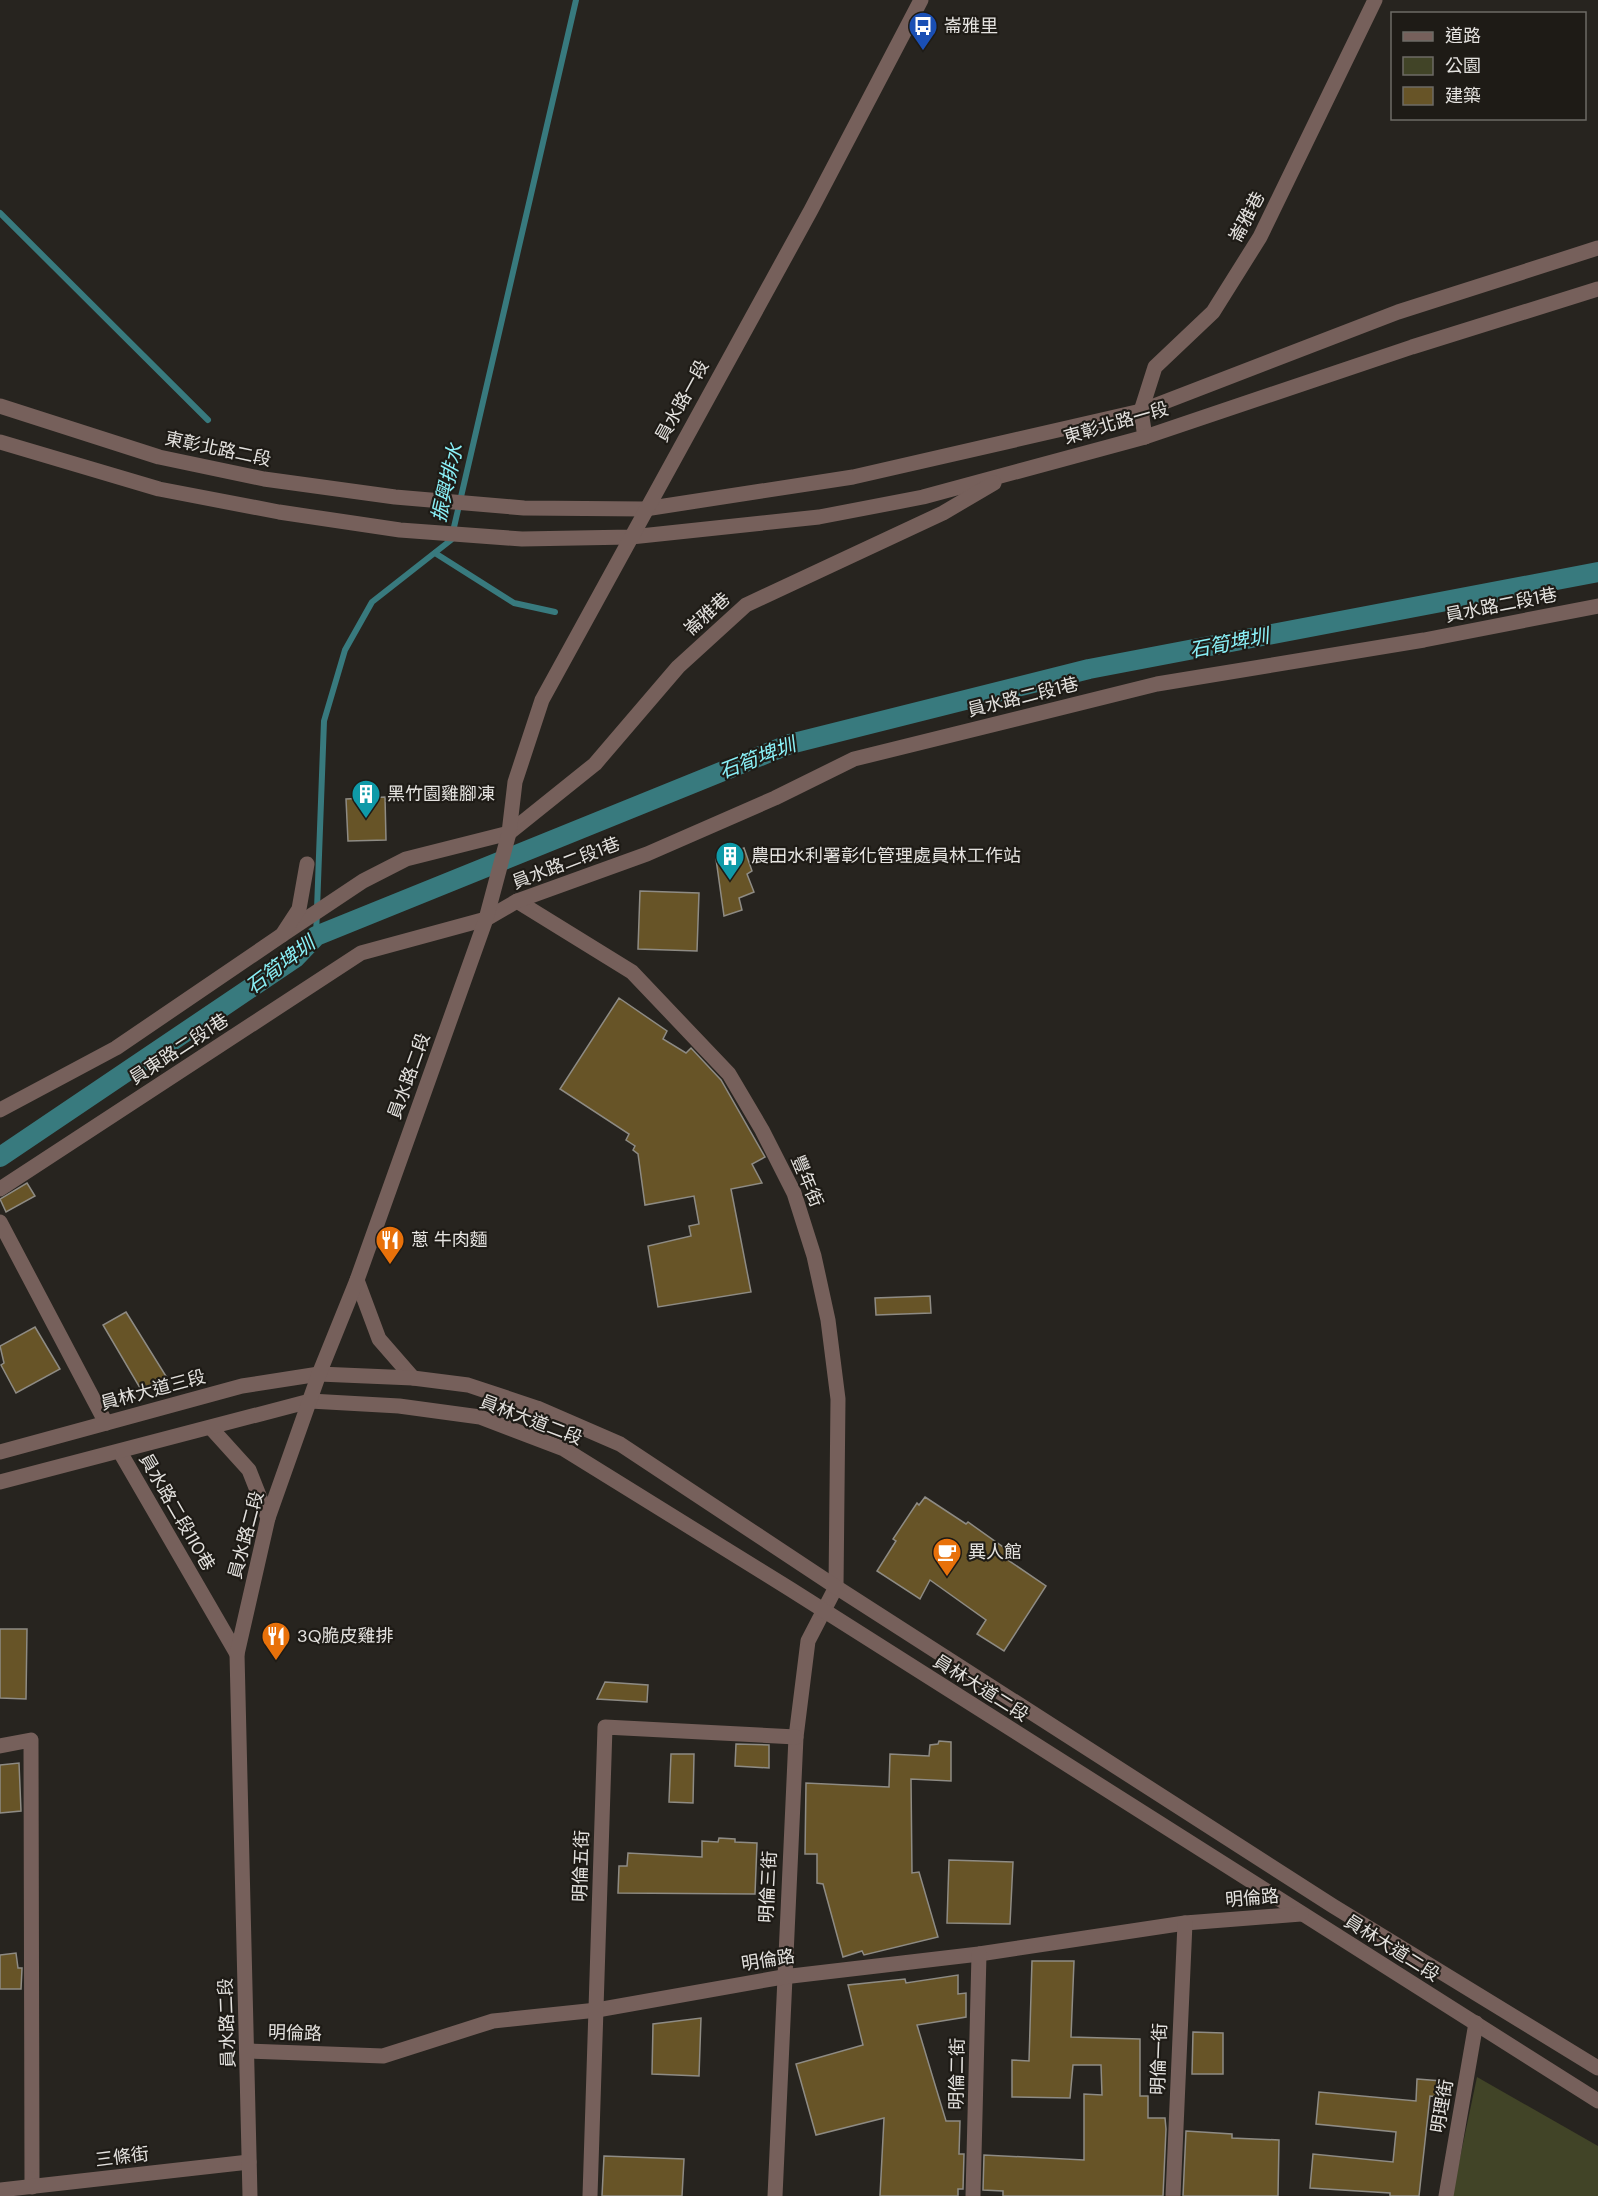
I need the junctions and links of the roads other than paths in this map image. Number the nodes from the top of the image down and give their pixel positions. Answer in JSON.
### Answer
{"nodes":[{"id":1,"x":921,"y":0,"type":"edge"},
{"id":2,"x":1375,"y":0,"type":"edge"},
{"id":3,"x":1598,"y":248,"type":"edge"},
{"id":4,"x":1598,"y":289,"type":"edge"},
{"id":5,"x":0,"y":406,"type":"edge"},
{"id":6,"x":1141,"y":411,"type":"junction"},
{"id":7,"x":1145,"y":437,"type":"junction"},
{"id":8,"x":0,"y":442,"type":"edge"},
{"id":9,"x":1012,"y":473,"type":"junction"},
{"id":10,"x":645,"y":509,"type":"junction"},
{"id":11,"x":631,"y":537,"type":"junction"},
{"id":12,"x":1598,"y":606,"type":"edge"},
{"id":13,"x":509,"y":833,"type":"junction"},
{"id":14,"x":307,"y":864,"type":"dead end"},
{"id":15,"x":517,"y":902,"type":"junction"},
{"id":16,"x":486,"y":919,"type":"junction"},
{"id":17,"x":282,"y":935,"type":"junction"},
{"id":18,"x":0,"y":1110,"type":"edge"},
{"id":19,"x":0,"y":1189,"type":"edge"},
{"id":20,"x":0,"y":1222,"type":"edge"},
{"id":21,"x":357,"y":1280,"type":"junction"},
{"id":22,"x":319,"y":1374,"type":"junction"},
{"id":23,"x":413,"y":1378,"type":"junction"},
{"id":24,"x":310,"y":1401,"type":"junction"},
{"id":25,"x":106,"y":1423,"type":"junction"},
{"id":26,"x":211,"y":1428,"type":"junction"},
{"id":27,"x":0,"y":1452,"type":"edge"},
{"id":28,"x":120,"y":1452,"type":"junction"},
{"id":29,"x":0,"y":1482,"type":"edge"},
{"id":30,"x":268,"y":1518,"type":"junction"},
{"id":31,"x":836,"y":1587,"type":"junction"},
{"id":32,"x":824,"y":1612,"type":"junction"},
{"id":33,"x":237,"y":1654,"type":"junction"},
{"id":34,"x":796,"y":1737,"type":"junction"},
{"id":35,"x":0,"y":1746,"type":"edge"},
{"id":36,"x":1300,"y":1914,"type":"junction"},
{"id":37,"x":1185,"y":1923,"type":"junction"},
{"id":38,"x":980,"y":1954,"type":"junction"},
{"id":39,"x":783,"y":1977,"type":"junction"},
{"id":40,"x":597,"y":2010,"type":"junction"},
{"id":41,"x":1476,"y":2023,"type":"junction"},
{"id":42,"x":247,"y":2051,"type":"junction"},
{"id":43,"x":1598,"y":2068,"type":"edge"},
{"id":44,"x":1598,"y":2101,"type":"edge"},
{"id":45,"x":249,"y":2162,"type":"junction"},
{"id":46,"x":32,"y":2187,"type":"junction"},
{"id":47,"x":0,"y":2190,"type":"edge"},
{"id":48,"x":250,"y":2196,"type":"edge"},
{"id":49,"x":590,"y":2196,"type":"edge"},
{"id":50,"x":775,"y":2196,"type":"edge"},
{"id":51,"x":973,"y":2196,"type":"edge"},
{"id":52,"x":1173,"y":2196,"type":"edge"},
{"id":53,"x":1446,"y":2196,"type":"edge"}],
"edges":[{"from":1,"to":10,"type":"street","name":"員水路一段"},
{"from":2,"to":6,"type":"street","name":"崙雅巷"},
{"from":3,"to":6,"type":"street","name":"東彰北路一段"},
{"from":4,"to":7,"type":"street","name":"東彰北路一段"},
{"from":5,"to":10,"type":"street","name":"東彰北路二段"},
{"from":6,"to":7,"type":"street","name":"崙雅巷"},
{"from":6,"to":10,"type":"street","name":"東彰北路一段"},
{"from":7,"to":9,"type":"street","name":"東彰北路一段"},
{"from":8,"to":11,"type":"street"},
{"from":9,"to":11,"type":"street","name":"東彰北路一段"},
{"from":9,"to":13,"type":"street","name":"崙雅巷"},
{"from":10,"to":11,"type":"street","name":"員水路一段"},
{"from":11,"to":13,"type":"street","name":"員水路一段"},
{"from":12,"to":15,"type":"street","name":"員水路二段1巷"},
{"from":13,"to":16,"type":"street","name":"員水路二段"},
{"from":13,"to":17,"type":"street"},
{"from":14,"to":17,"type":"street"},
{"from":15,"to":16,"type":"street","name":"員水路二段1巷"},
{"from":15,"to":31,"type":"street","name":"豐年街"},
{"from":16,"to":19,"type":"street","name":"員東路二段1巷"},
{"from":16,"to":21,"type":"street","name":"員水路二段"},
{"from":17,"to":18,"type":"street"},
{"from":20,"to":25,"type":"street"},
{"from":21,"to":22,"type":"street","name":"員水路二段"},
{"from":21,"to":23,"type":"street"},
{"from":22,"to":23,"type":"street","name":"員林大道二段"},
{"from":22,"to":24,"type":"street","name":"員水路二段"},
{"from":22,"to":25,"type":"street","name":"員林大道三段"},
{"from":23,"to":31,"type":"street","name":"員林大道二段"},
{"from":24,"to":26,"type":"street"},
{"from":24,"to":30,"type":"street","name":"員水路二段"},
{"from":24,"to":32,"type":"street","name":"員林大道二段"},
{"from":25,"to":27,"type":"street","name":"員林大道三段"},
{"from":26,"to":28,"type":"street"},
{"from":26,"to":30,"type":"street"},
{"from":28,"to":29,"type":"street"},
{"from":28,"to":33,"type":"street","name":"員水路二段110巷"},
{"from":30,"to":33,"type":"street","name":"員水路二段"},
{"from":31,"to":32,"type":"street","name":"明倫三街"},
{"from":31,"to":43,"type":"street","name":"員林大道二段"},
{"from":32,"to":34,"type":"street","name":"明倫三街"},
{"from":32,"to":36,"type":"street","name":"員林大道二段"},
{"from":33,"to":42,"type":"street","name":"員水路二段"},
{"from":34,"to":39,"type":"street","name":"明倫三街"},
{"from":34,"to":40,"type":"street","name":"明倫五街"},
{"from":35,"to":46,"type":"street"},
{"from":36,"to":37,"type":"street","name":"明倫路"},
{"from":36,"to":41,"type":"street","name":"員林大道二段"},
{"from":37,"to":38,"type":"street","name":"明倫路"},
{"from":37,"to":52,"type":"street","name":"明倫一街"},
{"from":38,"to":39,"type":"street","name":"明倫路"},
{"from":38,"to":51,"type":"street","name":"明倫二街"},
{"from":39,"to":40,"type":"street","name":"明倫路"},
{"from":39,"to":50,"type":"street","name":"明倫三街"},
{"from":40,"to":42,"type":"street","name":"明倫路"},
{"from":40,"to":49,"type":"street","name":"明倫五街"},
{"from":41,"to":44,"type":"street","name":"員林大道二段"},
{"from":41,"to":53,"type":"street","name":"明理街"},
{"from":42,"to":45,"type":"street","name":"員水路二段"},
{"from":45,"to":46,"type":"street","name":"三條街"},
{"from":45,"to":48,"type":"street","name":"員水路二段"},
{"from":46,"to":47,"type":"street","name":"三條街"}]}
